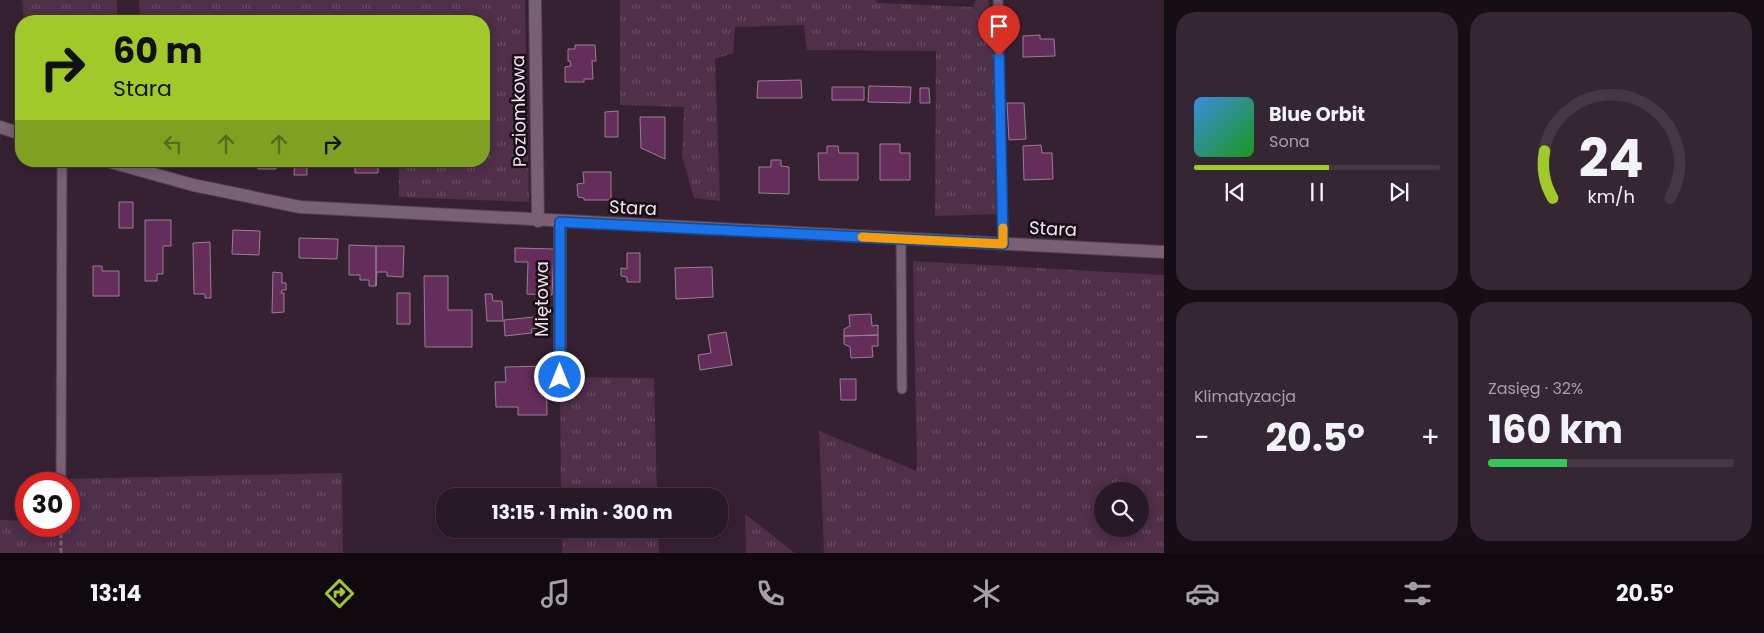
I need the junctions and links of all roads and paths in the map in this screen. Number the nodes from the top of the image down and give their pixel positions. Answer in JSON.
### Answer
{"nodes":[{"id":1,"x":535,"y":0,"type":"edge"},
{"id":2,"x":998,"y":0,"type":"edge"},
{"id":3,"x":0,"y":127,"type":"edge"},
{"id":4,"x":15,"y":132,"type":"edge"},
{"id":5,"x":62,"y":167,"type":"edge"},
{"id":6,"x":128,"y":167,"type":"edge"},
{"id":7,"x":538,"y":221,"type":"junction"},
{"id":8,"x":560,"y":222,"type":"junction"},
{"id":9,"x":901,"y":239,"type":"junction"},
{"id":10,"x":1003,"y":244,"type":"junction"},
{"id":11,"x":1164,"y":252,"type":"edge"},
{"id":12,"x":560,"y":377,"type":"dead end"},
{"id":13,"x":902,"y":389,"type":"dead end"},
{"id":14,"x":62,"y":472,"type":"edge"},
{"id":15,"x":61,"y":537,"type":"edge"},
{"id":16,"x":61,"y":553,"type":"edge"}],
"edges":[{"from":1,"to":7,"type":"street","name":"Poziomkowa"},
{"from":2,"to":10,"type":"lane"},
{"from":3,"to":4,"type":"street"},
{"from":5,"to":14,"type":"lane"},
{"from":6,"to":7,"type":"street","name":"Stara"},
{"from":7,"to":8,"type":"street","name":"Stara"},
{"from":8,"to":9,"type":"street","name":"Stara"},
{"from":8,"to":12,"type":"street","name":"Miętowa"},
{"from":9,"to":10,"type":"street","name":"Stara"},
{"from":9,"to":13,"type":"lane"},
{"from":10,"to":11,"type":"street","name":"Stara"},
{"from":15,"to":16,"type":"path"}]}
